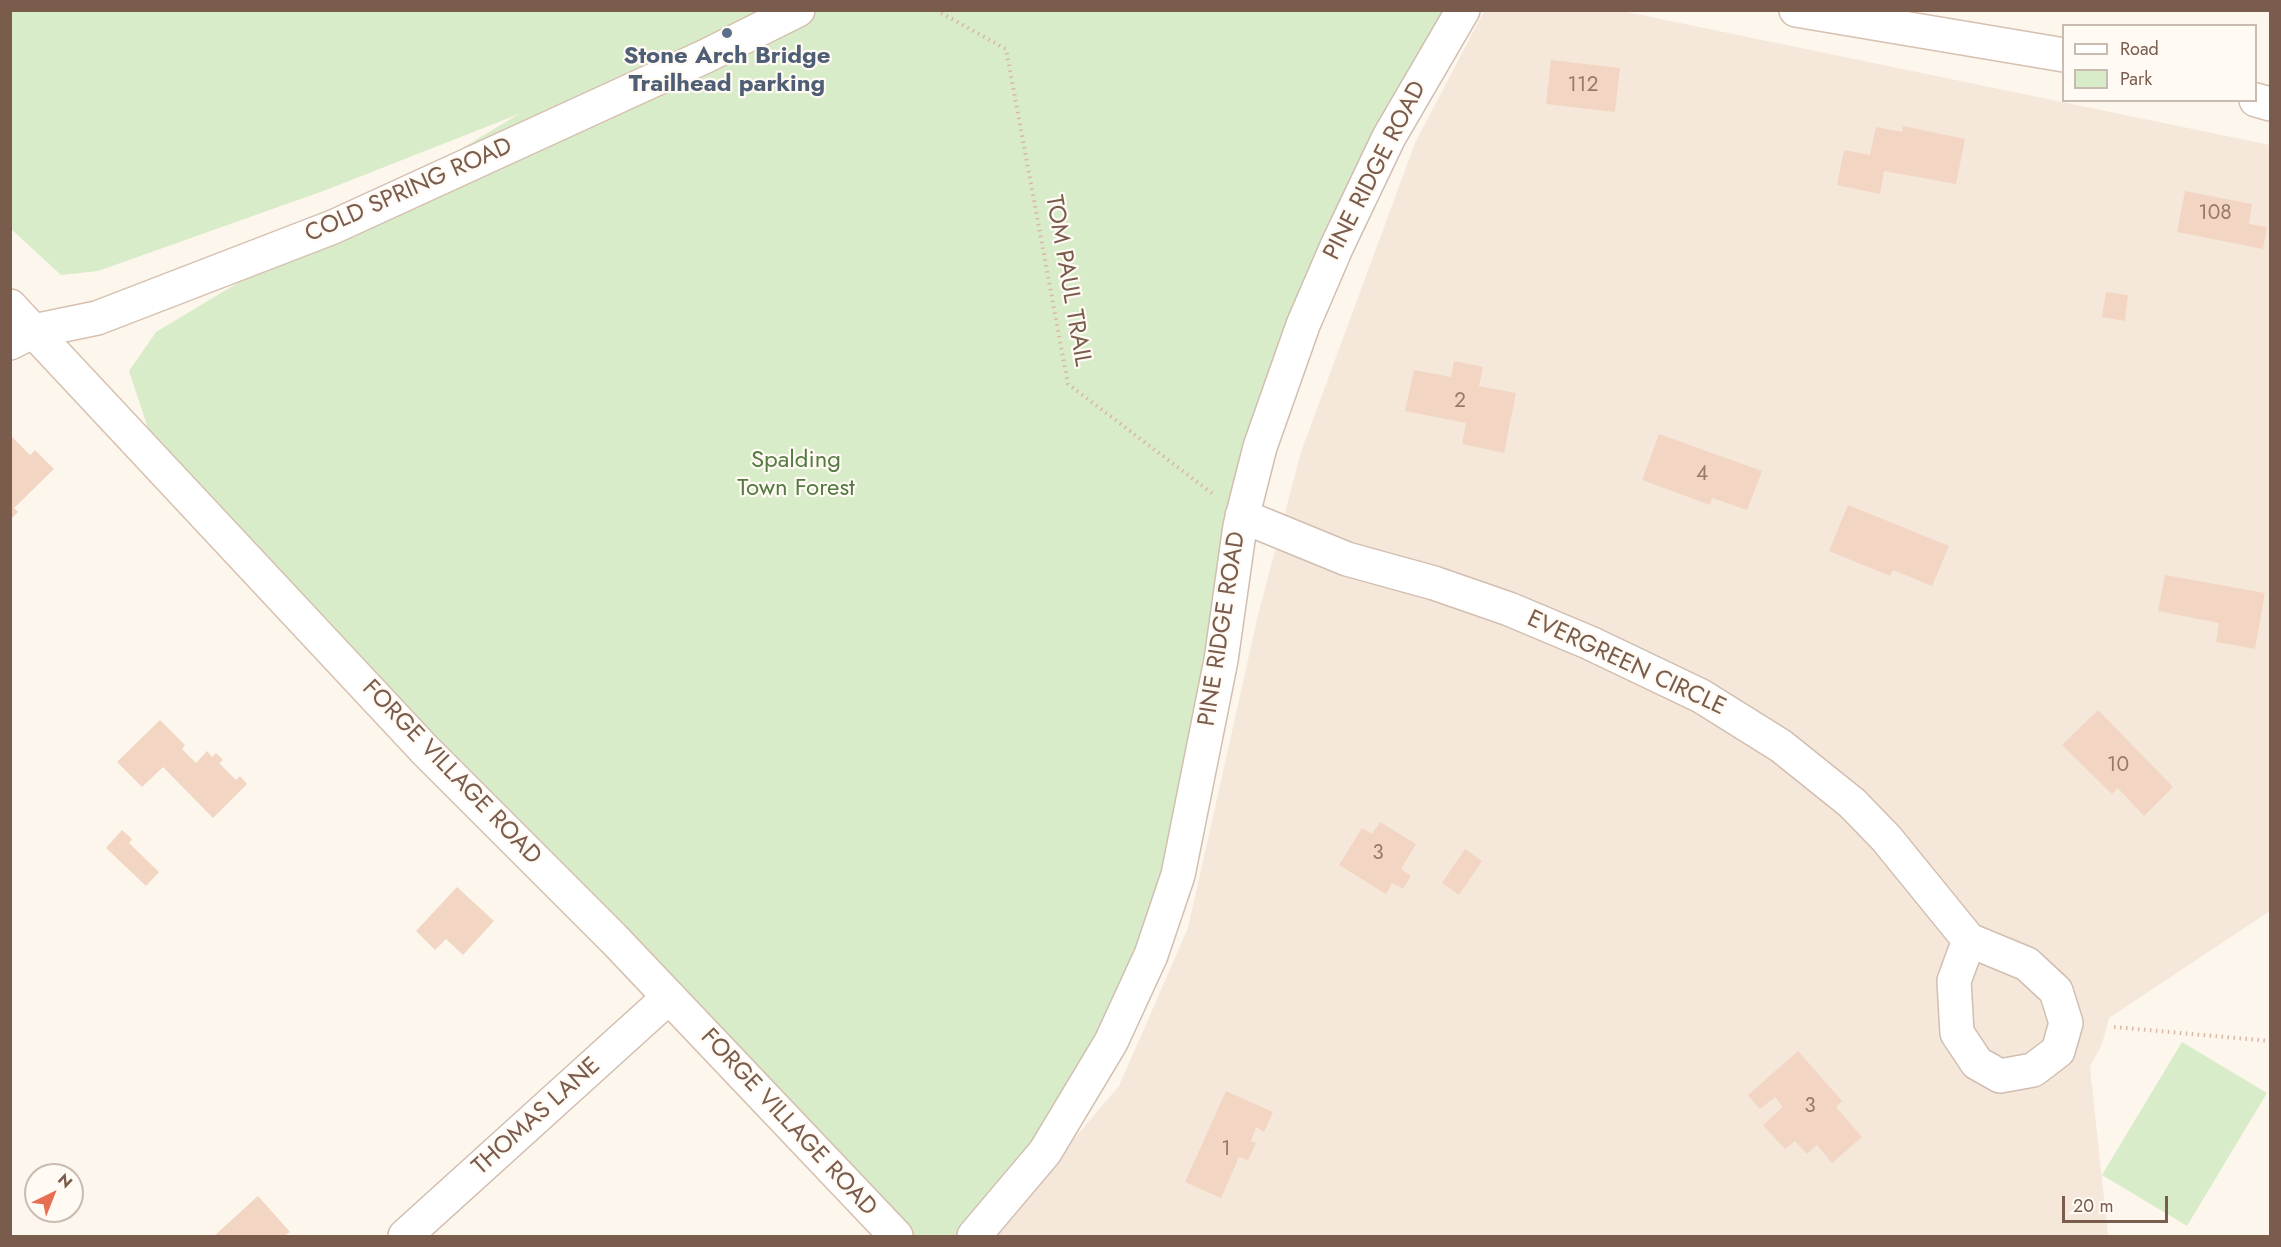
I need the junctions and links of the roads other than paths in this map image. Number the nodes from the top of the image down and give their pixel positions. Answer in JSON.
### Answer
{"nodes":[{"id":1,"x":798,"y":10,"type":"edge"},
{"id":2,"x":1463,"y":10,"type":"edge"},
{"id":3,"x":1796,"y":10,"type":"edge"},
{"id":4,"x":2062,"y":56,"type":"edge"},
{"id":5,"x":10,"y":306,"type":"edge"},
{"id":6,"x":22,"y":337,"type":"edge"},
{"id":7,"x":1242,"y":516,"type":"junction"},
{"id":8,"x":1969,"y":940,"type":"dead end"},
{"id":9,"x":669,"y":997,"type":"junction"},
{"id":10,"x":405,"y":1236,"type":"edge"},
{"id":11,"x":896,"y":1236,"type":"edge"},
{"id":12,"x":974,"y":1236,"type":"edge"}],
"edges":[{"from":1,"to":6,"type":"street","name":"COLD SPRING ROAD"},
{"from":2,"to":7,"type":"street","name":"PINE RIDGE ROAD"},
{"from":3,"to":4,"type":"street"},
{"from":5,"to":6,"type":"street","name":"FORGE VILLAGE ROAD"},
{"from":6,"to":9,"type":"street","name":"FORGE VILLAGE ROAD"},
{"from":7,"to":8,"type":"street","name":"EVERGREEN CIRCLE"},
{"from":7,"to":12,"type":"street","name":"PINE RIDGE ROAD"},
{"from":9,"to":10,"type":"street","name":"THOMAS LANE"},
{"from":9,"to":11,"type":"street","name":"FORGE VILLAGE ROAD"}]}
